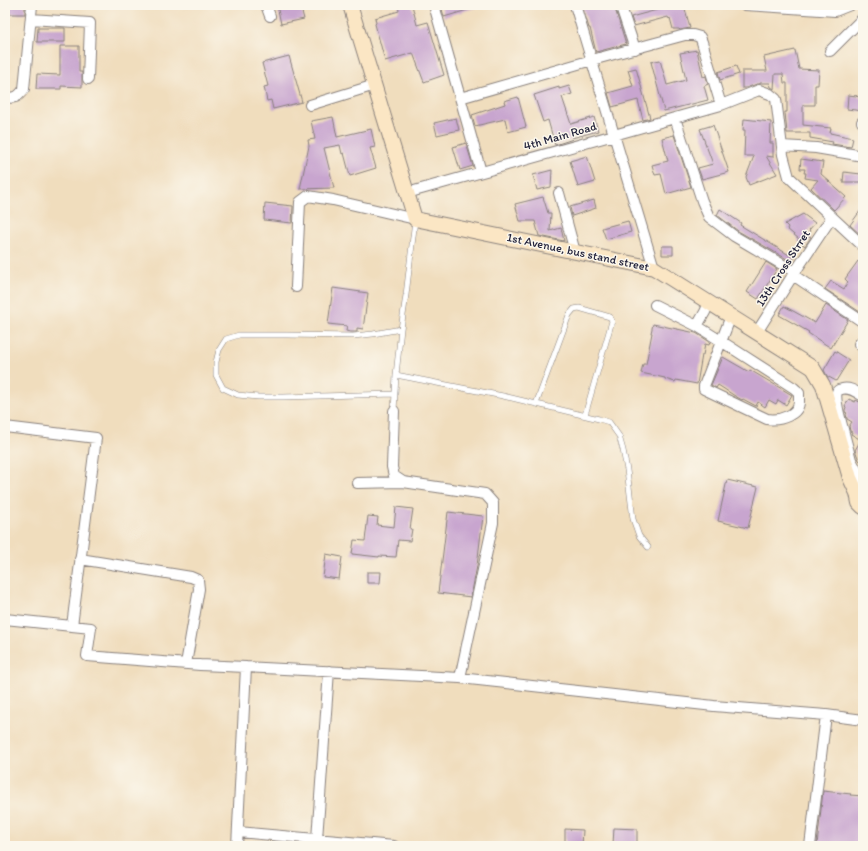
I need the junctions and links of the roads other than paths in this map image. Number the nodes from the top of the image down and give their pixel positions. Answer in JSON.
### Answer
{"nodes":[{"id":1,"x":32,"y":5,"type":"edge"},
{"id":2,"x":266,"y":5,"type":"edge"},
{"id":3,"x":351,"y":5,"type":"edge"},
{"id":4,"x":434,"y":5,"type":"edge"},
{"id":5,"x":575,"y":5,"type":"edge"},
{"id":6,"x":745,"y":5,"type":"edge"},
{"id":7,"x":850,"y":5,"type":"edge"},
{"id":8,"x":622,"y":10,"type":"dead end"},
{"id":9,"x":270,"y":16,"type":"dead end"},
{"id":10,"x":863,"y":18,"type":"edge"},
{"id":11,"x":31,"y":19,"type":"junction"},
{"id":12,"x":635,"y":48,"type":"junction"},
{"id":13,"x":830,"y":51,"type":"dead end"},
{"id":14,"x":592,"y":60,"type":"junction"},
{"id":15,"x":88,"y":79,"type":"dead end"},
{"id":16,"x":375,"y":85,"type":"junction"},
{"id":17,"x":5,"y":98,"type":"edge"},
{"id":18,"x":460,"y":98,"type":"junction"},
{"id":19,"x":310,"y":105,"type":"dead end"},
{"id":20,"x":721,"y":105,"type":"junction"},
{"id":21,"x":675,"y":118,"type":"junction"},
{"id":22,"x":614,"y":135,"type":"junction"},
{"id":23,"x":782,"y":146,"type":"junction"},
{"id":24,"x":863,"y":156,"type":"edge"},
{"id":25,"x":481,"y":172,"type":"junction"},
{"id":26,"x":407,"y":193,"type":"junction"},
{"id":27,"x":559,"y":193,"type":"dead end"},
{"id":28,"x":832,"y":218,"type":"junction"},
{"id":29,"x":415,"y":219,"type":"junction"},
{"id":30,"x":863,"y":246,"type":"edge"},
{"id":31,"x":575,"y":252,"type":"junction"},
{"id":32,"x":654,"y":268,"type":"junction"},
{"id":33,"x":794,"y":274,"type":"junction"},
{"id":34,"x":296,"y":287,"type":"dead end"},
{"id":35,"x":709,"y":302,"type":"junction"},
{"id":36,"x":654,"y":305,"type":"dead end"},
{"id":37,"x":731,"y":316,"type":"junction"},
{"id":38,"x":863,"y":322,"type":"edge"},
{"id":39,"x":697,"y":326,"type":"junction"},
{"id":40,"x":401,"y":329,"type":"junction"},
{"id":41,"x":756,"y":332,"type":"junction"},
{"id":42,"x":863,"y":340,"type":"edge"},
{"id":43,"x":722,"y":341,"type":"junction"},
{"id":44,"x":863,"y":347,"type":"edge"},
{"id":45,"x":396,"y":375,"type":"junction"},
{"id":46,"x":395,"y":394,"type":"junction"},
{"id":47,"x":863,"y":396,"type":"edge"},
{"id":48,"x":536,"y":404,"type":"junction"},
{"id":49,"x":394,"y":411,"type":"joint"},
{"id":50,"x":585,"y":415,"type":"junction"},
{"id":51,"x":836,"y":415,"type":"junction"},
{"id":52,"x":5,"y":427,"type":"edge"},
{"id":53,"x":403,"y":482,"type":"junction"},
{"id":54,"x":356,"y":483,"type":"dead end"},
{"id":55,"x":860,"y":484,"type":"edge"},
{"id":56,"x":863,"y":507,"type":"edge"},
{"id":57,"x":648,"y":547,"type":"dead end"},
{"id":58,"x":80,"y":559,"type":"junction"},
{"id":59,"x":5,"y":619,"type":"edge"},
{"id":60,"x":72,"y":626,"type":"junction"},
{"id":61,"x":186,"y":664,"type":"junction"},
{"id":62,"x":246,"y":667,"type":"junction"},
{"id":63,"x":329,"y":671,"type":"junction"},
{"id":64,"x":460,"y":678,"type":"junction"},
{"id":65,"x":826,"y":714,"type":"junction"},
{"id":66,"x":863,"y":720,"type":"edge"},
{"id":67,"x":238,"y":832,"type":"junction"},
{"id":68,"x":317,"y":839,"type":"junction"},
{"id":69,"x":237,"y":846,"type":"edge"},
{"id":70,"x":394,"y":846,"type":"edge"},
{"id":71,"x":810,"y":846,"type":"edge"}],
"edges":[{"from":1,"to":11,"type":"street"},
{"from":2,"to":9,"type":"street"},
{"from":3,"to":16,"type":"street"},
{"from":4,"to":18,"type":"street"},
{"from":5,"to":14,"type":"street"},
{"from":6,"to":7,"type":"street"},
{"from":8,"to":12,"type":"street"},
{"from":10,"to":13,"type":"street"},
{"from":11,"to":15,"type":"street"},
{"from":11,"to":17,"type":"street"},
{"from":12,"to":14,"type":"street"},
{"from":12,"to":20,"type":"street"},
{"from":14,"to":18,"type":"street"},
{"from":14,"to":22,"type":"street"},
{"from":16,"to":19,"type":"street"},
{"from":16,"to":26,"type":"street"},
{"from":18,"to":25,"type":"street"},
{"from":20,"to":21,"type":"street","name":"4th Main Road"},
{"from":20,"to":23,"type":"street","name":"4th Main Road"},
{"from":21,"to":22,"type":"street","name":"4th Main Road"},
{"from":21,"to":33,"type":"street"},
{"from":22,"to":25,"type":"street","name":"4th Main Road"},
{"from":22,"to":32,"type":"street"},
{"from":23,"to":24,"type":"street"},
{"from":23,"to":28,"type":"street","name":"4th Main Road"},
{"from":25,"to":26,"type":"street","name":"4th Main Road"},
{"from":26,"to":29,"type":"street"},
{"from":27,"to":31,"type":"street"},
{"from":28,"to":30,"type":"street","name":"4th Main Road"},
{"from":28,"to":33,"type":"street","name":"13th Cross Strret"},
{"from":29,"to":31,"type":"street","name":"1st Avenue, bus stand street"},
{"from":29,"to":34,"type":"street"},
{"from":29,"to":40,"type":"lane"},
{"from":31,"to":32,"type":"street","name":"1st Avenue, bus stand street"},
{"from":32,"to":35,"type":"street","name":"1st Avenue, bus stand street"},
{"from":33,"to":38,"type":"street"},
{"from":33,"to":41,"type":"street","name":"13th Cross Strret"},
{"from":35,"to":37,"type":"street","name":"1st Avenue, bus stand street"},
{"from":35,"to":39,"type":"street"},
{"from":36,"to":39,"type":"street"},
{"from":37,"to":41,"type":"street","name":"1st Avenue, bus stand street"},
{"from":37,"to":43,"type":"street"},
{"from":39,"to":43,"type":"street"},
{"from":40,"to":45,"type":"lane"},
{"from":40,"to":46,"type":"lane"},
{"from":41,"to":51,"type":"street","name":"1st Avenue, bus stand street"},
{"from":42,"to":44,"type":"street"},
{"from":43,"to":43,"type":"street"},
{"from":45,"to":46,"type":"lane"},
{"from":45,"to":48,"type":"lane"},
{"from":46,"to":49,"type":"lane"},
{"from":47,"to":51,"type":"street"},
{"from":48,"to":50,"type":"lane"},
{"from":48,"to":50,"type":"lane"},
{"from":49,"to":53,"type":"street"},
{"from":50,"to":57,"type":"lane"},
{"from":51,"to":55,"type":"street","name":"1st Avenue, bus stand street"},
{"from":52,"to":58,"type":"street"},
{"from":53,"to":54,"type":"street"},
{"from":53,"to":64,"type":"street"},
{"from":55,"to":56,"type":"street","name":"1st Avenue, bus stand street"},
{"from":58,"to":60,"type":"street"},
{"from":58,"to":61,"type":"street"},
{"from":59,"to":60,"type":"street"},
{"from":60,"to":61,"type":"street"},
{"from":61,"to":62,"type":"street"},
{"from":62,"to":63,"type":"street"},
{"from":62,"to":67,"type":"street"},
{"from":63,"to":64,"type":"street"},
{"from":63,"to":68,"type":"street"},
{"from":64,"to":65,"type":"street"},
{"from":65,"to":66,"type":"street"},
{"from":65,"to":71,"type":"street"},
{"from":67,"to":68,"type":"street"},
{"from":67,"to":69,"type":"street"},
{"from":68,"to":70,"type":"street"}]}
